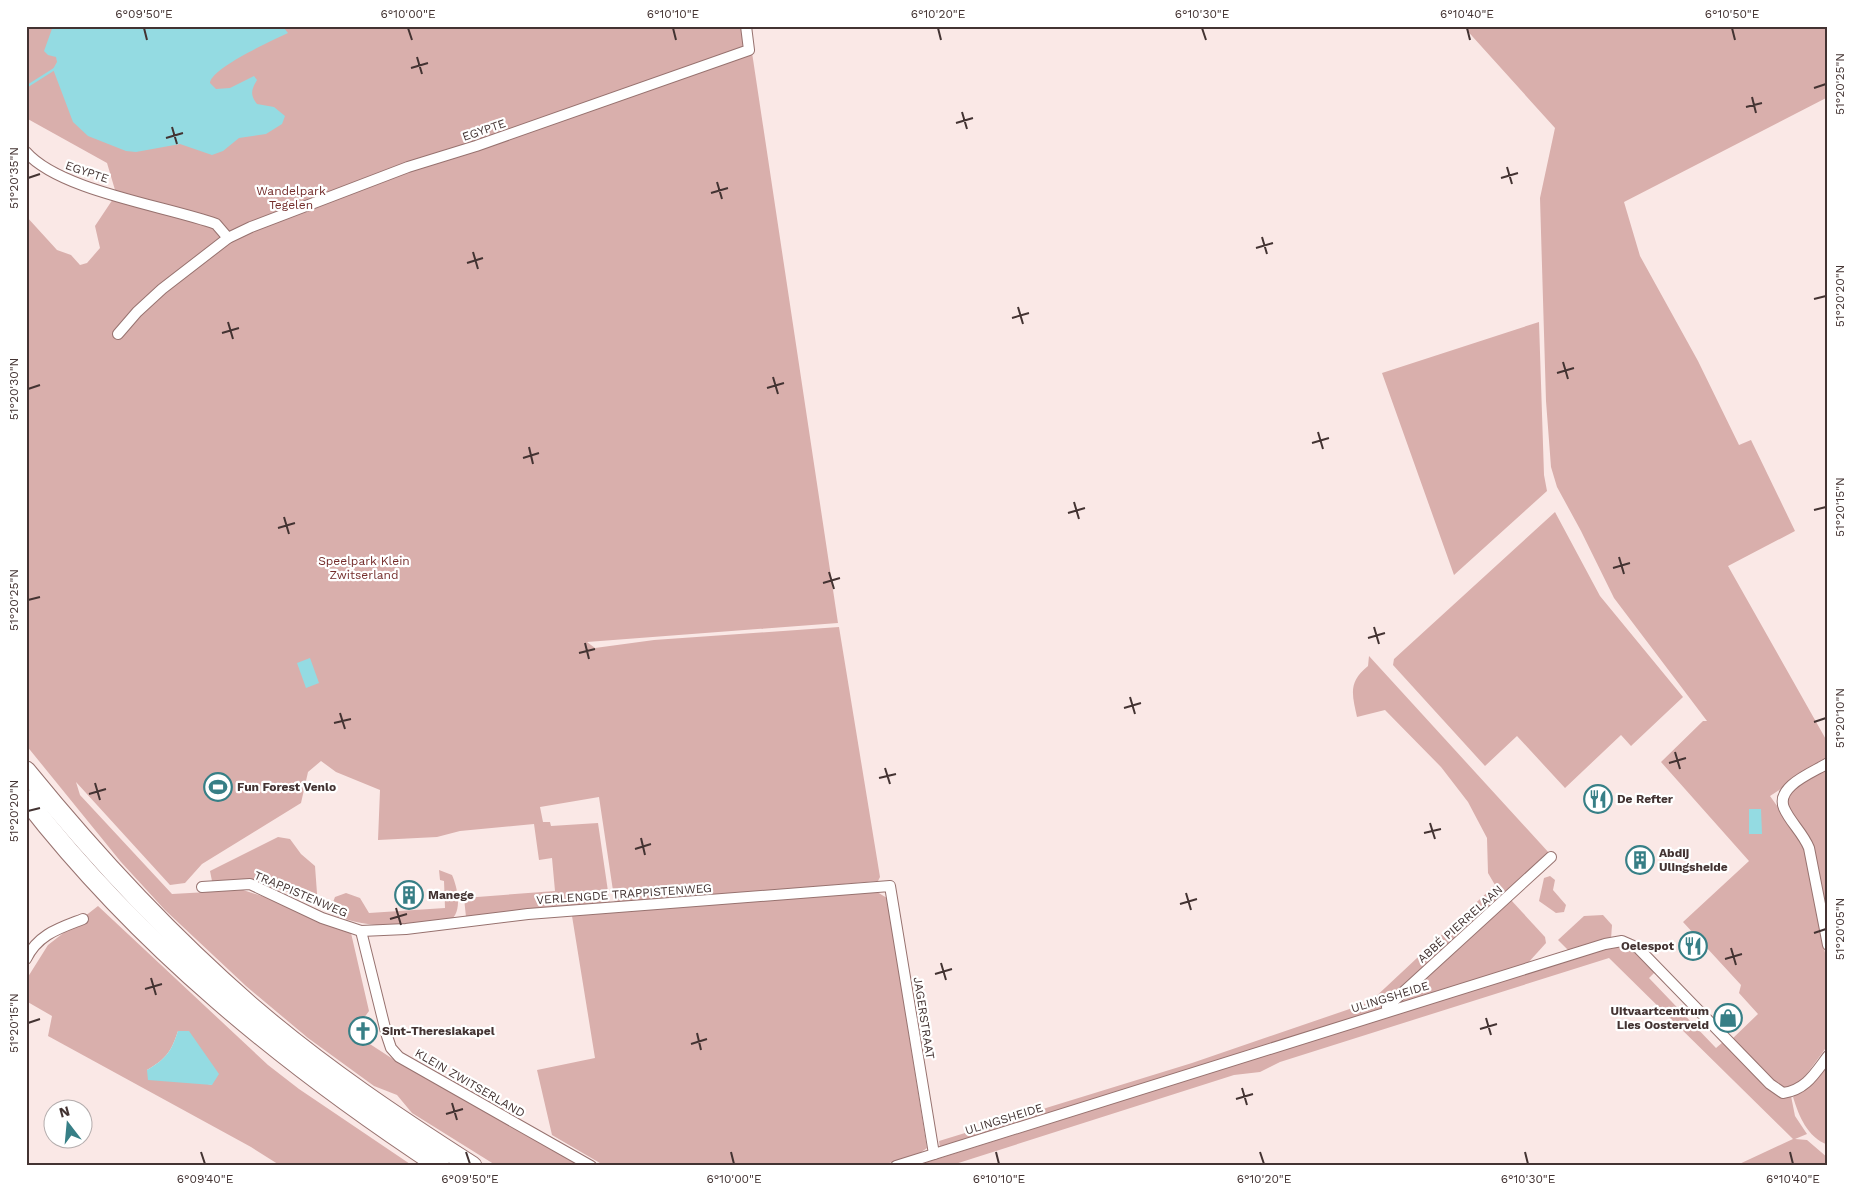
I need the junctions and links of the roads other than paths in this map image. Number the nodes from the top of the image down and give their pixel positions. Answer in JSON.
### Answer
{"nodes":[{"id":1,"x":746,"y":26,"type":"edge"},
{"id":2,"x":26,"y":152,"type":"edge"},
{"id":3,"x":228,"y":238,"type":"junction"},
{"id":4,"x":118,"y":334,"type":"dead end"},
{"id":5,"x":1828,"y":763,"type":"edge"},
{"id":6,"x":26,"y":770,"type":"edge"},
{"id":7,"x":26,"y":799,"type":"edge"},
{"id":8,"x":1551,"y":857,"type":"dead end"},
{"id":9,"x":890,"y":886,"type":"joint"},
{"id":10,"x":202,"y":887,"type":"dead end"},
{"id":11,"x":83,"y":919,"type":"dead end"},
{"id":12,"x":361,"y":931,"type":"junction"},
{"id":13,"x":1828,"y":944,"type":"edge"},
{"id":14,"x":26,"y":959,"type":"edge"},
{"id":15,"x":1388,"y":1011,"type":"junction"},
{"id":16,"x":1828,"y":1056,"type":"edge"},
{"id":17,"x":934,"y":1154,"type":"junction"},
{"id":18,"x":440,"y":1166,"type":"edge"},
{"id":19,"x":472,"y":1166,"type":"edge"},
{"id":20,"x":591,"y":1166,"type":"edge"},
{"id":21,"x":896,"y":1166,"type":"edge"}],
"edges":[{"from":1,"to":3,"type":"street","name":"EGYPTE"},
{"from":2,"to":3,"type":"street","name":"EGYPTE"},
{"from":3,"to":4,"type":"street","name":"EGYPTE"},
{"from":5,"to":13,"type":"street"},
{"from":6,"to":19,"type":"highway"},
{"from":7,"to":18,"type":"highway"},
{"from":8,"to":15,"type":"street","name":"ABBÉ PIERRELAAN"},
{"from":9,"to":12,"type":"street","name":"VERLENGDE TRAPPISTENWEG"},
{"from":9,"to":17,"type":"street","name":"JAGERSTRAAT"},
{"from":10,"to":12,"type":"street","name":"TRAPPISTENWEG"},
{"from":11,"to":14,"type":"street"},
{"from":12,"to":20,"type":"street","name":"KLEIN ZWITSERLAND"},
{"from":15,"to":16,"type":"street","name":"ULINGSHEIDE"},
{"from":15,"to":17,"type":"street","name":"ULINGSHEIDE"},
{"from":17,"to":21,"type":"street","name":"ULINGSHEIDE"}]}
